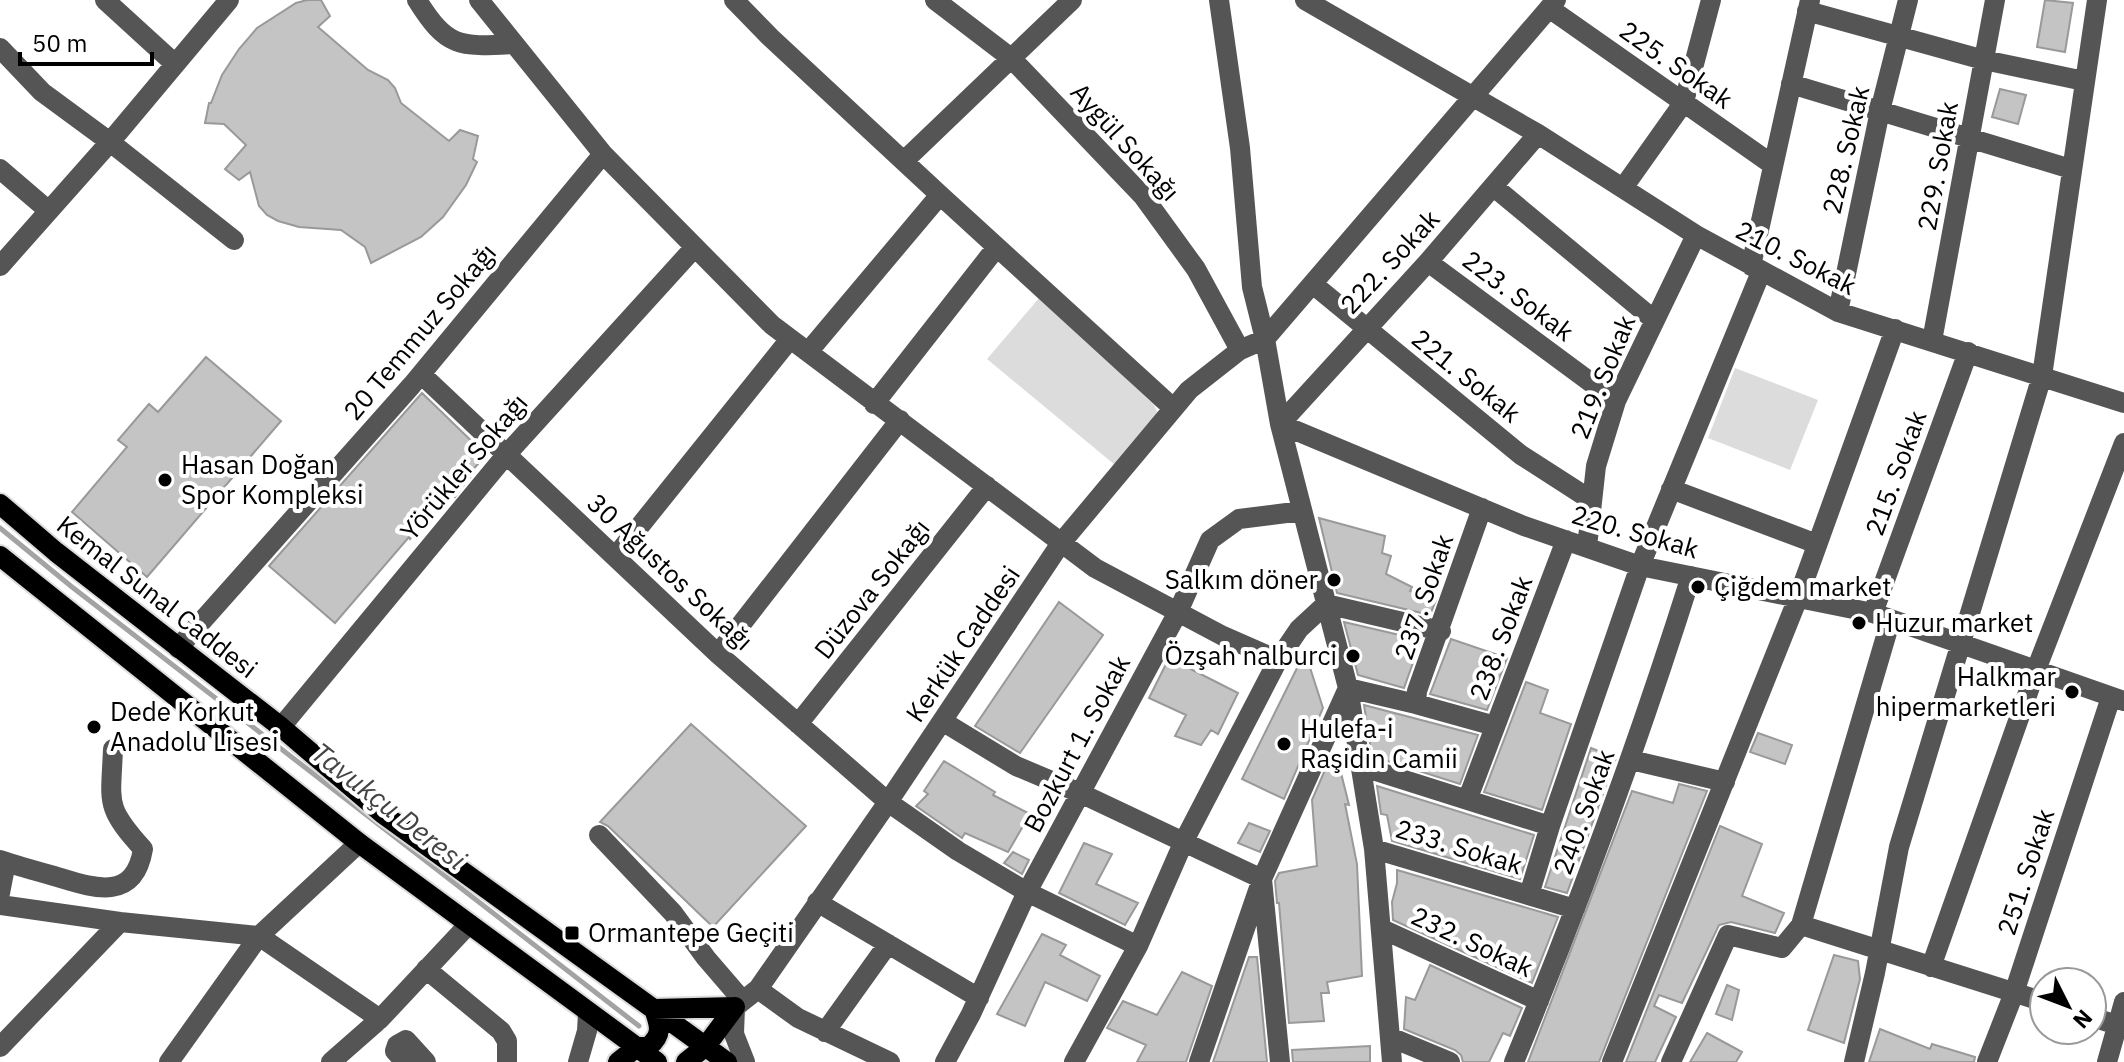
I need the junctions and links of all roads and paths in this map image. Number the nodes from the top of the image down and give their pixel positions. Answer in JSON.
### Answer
{"nodes":[{"id":1,"x":105,"y":0,"type":"edge"},
{"id":2,"x":229,"y":0,"type":"edge"},
{"id":3,"x":417,"y":0,"type":"edge"},
{"id":4,"x":479,"y":0,"type":"edge"},
{"id":5,"x":734,"y":0,"type":"edge"},
{"id":6,"x":935,"y":0,"type":"edge"},
{"id":7,"x":1072,"y":0,"type":"edge"},
{"id":8,"x":1219,"y":0,"type":"edge"},
{"id":9,"x":1305,"y":0,"type":"edge"},
{"id":10,"x":1711,"y":0,"type":"edge"},
{"id":11,"x":1908,"y":0,"type":"edge"},
{"id":12,"x":1995,"y":0,"type":"edge"},
{"id":13,"x":2097,"y":0,"type":"edge"},
{"id":14,"x":1553,"y":4,"type":"edge"},
{"id":15,"x":1808,"y":6,"type":"edge"},
{"id":16,"x":1900,"y":37,"type":"junction"},
{"id":17,"x":513,"y":44,"type":"junction"},
{"id":18,"x":0,"y":48,"type":"edge"},
{"id":19,"x":1011,"y":58,"type":"junction"},
{"id":20,"x":1984,"y":60,"type":"junction"},
{"id":21,"x":175,"y":64,"type":"junction"},
{"id":22,"x":2084,"y":81,"type":"junction"},
{"id":23,"x":1791,"y":84,"type":"junction"},
{"id":24,"x":1474,"y":97,"type":"junction"},
{"id":25,"x":1684,"y":102,"type":"junction"},
{"id":26,"x":1880,"y":111,"type":"junction"},
{"id":27,"x":1538,"y":134,"type":"junction"},
{"id":28,"x":1969,"y":138,"type":"junction"},
{"id":29,"x":110,"y":142,"type":"junction"},
{"id":30,"x":603,"y":154,"type":"junction"},
{"id":31,"x":905,"y":160,"type":"junction"},
{"id":32,"x":1773,"y":165,"type":"junction"},
{"id":33,"x":0,"y":169,"type":"edge"},
{"id":34,"x":2071,"y":169,"type":"junction"},
{"id":35,"x":1494,"y":187,"type":"junction"},
{"id":36,"x":1623,"y":188,"type":"junction"},
{"id":37,"x":940,"y":195,"type":"junction"},
{"id":38,"x":49,"y":211,"type":"junction"},
{"id":39,"x":1696,"y":235,"type":"junction"},
{"id":40,"x":234,"y":240,"type":"dead end"},
{"id":41,"x":695,"y":247,"type":"junction"},
{"id":42,"x":996,"y":248,"type":"junction"},
{"id":43,"x":1428,"y":262,"type":"junction"},
{"id":44,"x":0,"y":266,"type":"edge"},
{"id":45,"x":1756,"y":269,"type":"junction"},
{"id":46,"x":1314,"y":285,"type":"junction"},
{"id":47,"x":1838,"y":312,"type":"junction"},
{"id":48,"x":1653,"y":319,"type":"junction"},
{"id":49,"x":1365,"y":328,"type":"junction"},
{"id":50,"x":1895,"y":329,"type":"junction"},
{"id":51,"x":790,"y":339,"type":"junction"},
{"id":52,"x":1265,"y":339,"type":"junction"},
{"id":53,"x":1932,"y":341,"type":"junction"},
{"id":54,"x":1240,"y":350,"type":"junction"},
{"id":55,"x":808,"y":352,"type":"junction"},
{"id":56,"x":1968,"y":352,"type":"junction"},
{"id":57,"x":421,"y":374,"type":"junction"},
{"id":58,"x":2042,"y":376,"type":"junction"},
{"id":59,"x":1616,"y":401,"type":"junction"},
{"id":60,"x":2124,"y":403,"type":"edge"},
{"id":61,"x":874,"y":404,"type":"junction"},
{"id":62,"x":1173,"y":408,"type":"junction"},
{"id":63,"x":900,"y":420,"type":"junction"},
{"id":64,"x":1280,"y":424,"type":"junction"},
{"id":65,"x":2124,"y":443,"type":"edge"},
{"id":66,"x":506,"y":455,"type":"junction"},
{"id":67,"x":987,"y":486,"type":"junction"},
{"id":68,"x":1671,"y":489,"type":"junction"},
{"id":69,"x":1591,"y":500,"type":"junction"},
{"id":70,"x":0,"y":504,"type":"edge"},
{"id":71,"x":1482,"y":508,"type":"junction"},
{"id":72,"x":1302,"y":511,"type":"junction"},
{"id":73,"x":1566,"y":540,"type":"junction"},
{"id":74,"x":1061,"y":543,"type":"junction"},
{"id":75,"x":1817,"y":544,"type":"junction"},
{"id":76,"x":1587,"y":547,"type":"junction"},
{"id":77,"x":0,"y":556,"type":"edge"},
{"id":78,"x":615,"y":557,"type":"junction"},
{"id":79,"x":1640,"y":566,"type":"junction"},
{"id":80,"x":1691,"y":576,"type":"junction"},
{"id":81,"x":1798,"y":598,"type":"junction"},
{"id":82,"x":1326,"y":604,"type":"junction"},
{"id":83,"x":1178,"y":612,"type":"junction"},
{"id":84,"x":1882,"y":616,"type":"junction"},
{"id":85,"x":1441,"y":631,"type":"junction"},
{"id":86,"x":1961,"y":643,"type":"junction"},
{"id":87,"x":178,"y":648,"type":"junction"},
{"id":88,"x":718,"y":654,"type":"junction"},
{"id":89,"x":1278,"y":660,"type":"junction"},
{"id":90,"x":2036,"y":670,"type":"junction"},
{"id":91,"x":1348,"y":688,"type":"junction"},
{"id":92,"x":2117,"y":699,"type":"edge"},
{"id":93,"x":1416,"y":704,"type":"junction"},
{"id":94,"x":942,"y":721,"type":"junction"},
{"id":95,"x":798,"y":724,"type":"junction"},
{"id":96,"x":1495,"y":726,"type":"junction"},
{"id":97,"x":281,"y":727,"type":"junction"},
{"id":98,"x":113,"y":749,"type":"dead end"},
{"id":99,"x":1631,"y":760,"type":"junction"},
{"id":100,"x":1360,"y":766,"type":"junction"},
{"id":101,"x":1725,"y":782,"type":"junction"},
{"id":102,"x":1080,"y":793,"type":"junction"},
{"id":103,"x":1468,"y":798,"type":"junction"},
{"id":104,"x":888,"y":802,"type":"junction"},
{"id":105,"x":1550,"y":826,"type":"junction"},
{"id":106,"x":599,"y":835,"type":"dead end"},
{"id":107,"x":1184,"y":841,"type":"junction"},
{"id":108,"x":359,"y":843,"type":"junction"},
{"id":109,"x":1374,"y":849,"type":"junction"},
{"id":110,"x":3,"y":861,"type":"edge"},
{"id":111,"x":1262,"y":879,"type":"junction"},
{"id":112,"x":1027,"y":892,"type":"junction"},
{"id":113,"x":0,"y":893,"type":"edge"},
{"id":114,"x":1529,"y":895,"type":"junction"},
{"id":115,"x":817,"y":902,"type":"junction"},
{"id":116,"x":0,"y":905,"type":"edge"},
{"id":117,"x":1575,"y":909,"type":"junction"},
{"id":118,"x":120,"y":922,"type":"junction"},
{"id":119,"x":469,"y":924,"type":"junction"},
{"id":120,"x":1801,"y":925,"type":"junction"},
{"id":121,"x":1382,"y":929,"type":"junction"},
{"id":122,"x":259,"y":936,"type":"junction"},
{"id":123,"x":888,"y":944,"type":"junction"},
{"id":124,"x":1138,"y":946,"type":"junction"},
{"id":125,"x":1880,"y":951,"type":"junction"},
{"id":126,"x":1931,"y":967,"type":"junction"},
{"id":127,"x":426,"y":969,"type":"junction"},
{"id":128,"x":2014,"y":993,"type":"junction"},
{"id":129,"x":2028,"y":997,"type":"edge"},
{"id":130,"x":979,"y":998,"type":"junction"},
{"id":131,"x":745,"y":999,"type":"junction"},
{"id":132,"x":1539,"y":1001,"type":"junction"},
{"id":133,"x":2124,"y":1002,"type":"edge"},
{"id":134,"x":654,"y":1009,"type":"junction"},
{"id":135,"x":588,"y":1013,"type":"junction"},
{"id":136,"x":380,"y":1019,"type":"junction"},
{"id":137,"x":2108,"y":1022,"type":"edge"},
{"id":138,"x":2117,"y":1025,"type":"junction"},
{"id":139,"x":825,"y":1032,"type":"junction"},
{"id":140,"x":1390,"y":1037,"type":"junction"},
{"id":141,"x":706,"y":1046,"type":"junction"},
{"id":142,"x":0,"y":1047,"type":"edge"},
{"id":143,"x":637,"y":1047,"type":"junction"},
{"id":144,"x":169,"y":1062,"type":"edge"},
{"id":145,"x":331,"y":1062,"type":"edge"},
{"id":146,"x":405,"y":1062,"type":"edge"},
{"id":147,"x":426,"y":1062,"type":"edge"},
{"id":148,"x":507,"y":1062,"type":"edge"},
{"id":149,"x":578,"y":1062,"type":"edge"},
{"id":150,"x":618,"y":1062,"type":"edge"},
{"id":151,"x":657,"y":1062,"type":"edge"},
{"id":152,"x":686,"y":1062,"type":"edge"},
{"id":153,"x":727,"y":1062,"type":"edge"},
{"id":154,"x":745,"y":1062,"type":"edge"},
{"id":155,"x":890,"y":1062,"type":"edge"},
{"id":156,"x":945,"y":1062,"type":"edge"},
{"id":157,"x":1074,"y":1062,"type":"edge"},
{"id":158,"x":1199,"y":1062,"type":"edge"},
{"id":159,"x":1280,"y":1062,"type":"edge"},
{"id":160,"x":1392,"y":1062,"type":"edge"},
{"id":161,"x":1450,"y":1062,"type":"edge"},
{"id":162,"x":1514,"y":1062,"type":"edge"},
{"id":163,"x":1612,"y":1062,"type":"edge"},
{"id":164,"x":1671,"y":1062,"type":"edge"},
{"id":165,"x":1854,"y":1062,"type":"edge"},
{"id":166,"x":1987,"y":1062,"type":"edge"},
{"id":167,"x":2107,"y":1062,"type":"edge"}],
"edges":[{"from":1,"to":21,"type":"street"},
{"from":2,"to":21,"type":"street"},
{"from":3,"to":17,"type":"street"},
{"from":4,"to":17,"type":"street"},
{"from":5,"to":31,"type":"street"},
{"from":6,"to":19,"type":"street","name":"Aygül Sokağı"},
{"from":7,"to":19,"type":"street"},
{"from":8,"to":52,"type":"street"},
{"from":9,"to":24,"type":"street","name":"210. Sokak"},
{"from":10,"to":25,"type":"street"},
{"from":11,"to":16,"type":"street","name":"228. Sokak"},
{"from":12,"to":20,"type":"street","name":"229. Sokak"},
{"from":13,"to":22,"type":"street"},
{"from":14,"to":24,"type":"street"},
{"from":14,"to":25,"type":"street","name":"225. Sokak"},
{"from":15,"to":16,"type":"street"},
{"from":15,"to":23,"type":"street"},
{"from":16,"to":20,"type":"street"},
{"from":16,"to":26,"type":"street","name":"228. Sokak"},
{"from":17,"to":30,"type":"street"},
{"from":18,"to":29,"type":"street"},
{"from":19,"to":31,"type":"street"},
{"from":19,"to":54,"type":"street","name":"Aygül Sokağı"},
{"from":20,"to":22,"type":"street"},
{"from":20,"to":28,"type":"street","name":"229. Sokak"},
{"from":21,"to":29,"type":"street"},
{"from":22,"to":34,"type":"street"},
{"from":23,"to":26,"type":"street"},
{"from":23,"to":32,"type":"street"},
{"from":24,"to":27,"type":"street","name":"210. Sokak"},
{"from":24,"to":46,"type":"street"},
{"from":25,"to":32,"type":"street","name":"225. Sokak"},
{"from":25,"to":36,"type":"street"},
{"from":26,"to":28,"type":"street"},
{"from":26,"to":47,"type":"street","name":"228. Sokak"},
{"from":27,"to":35,"type":"street","name":"222. Sokak"},
{"from":27,"to":36,"type":"street","name":"210. Sokak"},
{"from":28,"to":34,"type":"street"},
{"from":28,"to":53,"type":"street","name":"229. Sokak"},
{"from":29,"to":38,"type":"street"},
{"from":29,"to":40,"type":"street"},
{"from":30,"to":41,"type":"street"},
{"from":30,"to":57,"type":"street","name":"20 Temmuz Sokağı"},
{"from":31,"to":37,"type":"street"},
{"from":32,"to":45,"type":"street"},
{"from":33,"to":38,"type":"street"},
{"from":34,"to":58,"type":"street"},
{"from":35,"to":43,"type":"street","name":"222. Sokak"},
{"from":35,"to":48,"type":"street"},
{"from":36,"to":39,"type":"street","name":"210. Sokak"},
{"from":37,"to":42,"type":"street"},
{"from":37,"to":55,"type":"street"},
{"from":38,"to":44,"type":"street"},
{"from":39,"to":45,"type":"street","name":"210. Sokak"},
{"from":39,"to":48,"type":"street","name":"219. Sokak"},
{"from":41,"to":51,"type":"street"},
{"from":41,"to":66,"type":"street","name":"Yörükler Sokağı"},
{"from":42,"to":61,"type":"street"},
{"from":42,"to":62,"type":"street"},
{"from":43,"to":49,"type":"street","name":"222. Sokak"},
{"from":43,"to":59,"type":"street","name":"223. Sokak"},
{"from":45,"to":47,"type":"street","name":"210. Sokak"},
{"from":45,"to":68,"type":"street"},
{"from":46,"to":49,"type":"street","name":"221. Sokak"},
{"from":46,"to":52,"type":"street"},
{"from":47,"to":50,"type":"street","name":"210. Sokak"},
{"from":48,"to":59,"type":"street","name":"219. Sokak"},
{"from":49,"to":64,"type":"street","name":"222. Sokak"},
{"from":49,"to":69,"type":"street","name":"221. Sokak"},
{"from":50,"to":53,"type":"street","name":"210. Sokak"},
{"from":50,"to":75,"type":"street"},
{"from":51,"to":55,"type":"street"},
{"from":51,"to":78,"type":"street"},
{"from":52,"to":54,"type":"street","name":"Kerkük Caddesi"},
{"from":52,"to":64,"type":"street"},
{"from":53,"to":56,"type":"street","name":"210. Sokak"},
{"from":54,"to":62,"type":"street","name":"Kerkük Caddesi"},
{"from":55,"to":61,"type":"street"},
{"from":56,"to":58,"type":"street","name":"210. Sokak"},
{"from":56,"to":84,"type":"street","name":"215. Sokak"},
{"from":57,"to":66,"type":"street","name":"30 Ağustos Sokağı"},
{"from":57,"to":87,"type":"street","name":"20 Temmuz Sokağı"},
{"from":58,"to":60,"type":"street","name":"210. Sokak"},
{"from":58,"to":86,"type":"street"},
{"from":59,"to":69,"type":"street","name":"219. Sokak"},
{"from":61,"to":63,"type":"street"},
{"from":62,"to":74,"type":"street","name":"Kerkük Caddesi"},
{"from":63,"to":67,"type":"street"},
{"from":63,"to":88,"type":"street"},
{"from":64,"to":71,"type":"street","name":"220. Sokak"},
{"from":64,"to":72,"type":"street"},
{"from":65,"to":90,"type":"street"},
{"from":66,"to":78,"type":"street","name":"30 Ağustos Sokağı"},
{"from":66,"to":97,"type":"street","name":"Yörükler Sokağı"},
{"from":67,"to":74,"type":"street"},
{"from":67,"to":95,"type":"street","name":"Düzova Sokağı"},
{"from":68,"to":75,"type":"street"},
{"from":68,"to":79,"type":"street"},
{"from":69,"to":76,"type":"street","name":"219. Sokak"},
{"from":70,"to":87,"type":"main road","name":"Kemal Sunal Caddesi"},
{"from":71,"to":73,"type":"street","name":"220. Sokak"},
{"from":71,"to":85,"type":"street","name":"237. Sokak"},
{"from":72,"to":82,"type":"street"},
{"from":72,"to":83,"type":"street","name":"Bozkurt 1. Sokak"},
{"from":73,"to":76,"type":"street","name":"220. Sokak"},
{"from":73,"to":96,"type":"street","name":"238. Sokak"},
{"from":74,"to":83,"type":"street"},
{"from":74,"to":94,"type":"street","name":"Kerkük Caddesi"},
{"from":75,"to":81,"type":"street"},
{"from":76,"to":79,"type":"street","name":"220. Sokak"},
{"from":77,"to":108,"type":"main road"},
{"from":78,"to":88,"type":"street","name":"30 Ağustos Sokağı"},
{"from":79,"to":80,"type":"street","name":"220. Sokak"},
{"from":79,"to":105,"type":"street"},
{"from":80,"to":81,"type":"street","name":"220. Sokak"},
{"from":80,"to":99,"type":"street","name":"240. Sokak"},
{"from":81,"to":84,"type":"street","name":"220. Sokak"},
{"from":81,"to":101,"type":"street"},
{"from":82,"to":85,"type":"street"},
{"from":82,"to":89,"type":"street"},
{"from":82,"to":91,"type":"street"},
{"from":83,"to":89,"type":"street"},
{"from":83,"to":102,"type":"street","name":"Bozkurt 1. Sokak"},
{"from":84,"to":86,"type":"street","name":"220. Sokak"},
{"from":84,"to":120,"type":"street","name":"215. Sokak"},
{"from":85,"to":93,"type":"street","name":"237. Sokak"},
{"from":86,"to":90,"type":"street","name":"220. Sokak"},
{"from":86,"to":125,"type":"street"},
{"from":87,"to":97,"type":"main road","name":"Kemal Sunal Caddesi"},
{"from":88,"to":95,"type":"street","name":"30 Ağustos Sokağı"},
{"from":89,"to":107,"type":"street"},
{"from":90,"to":92,"type":"street","name":"220. Sokak"},
{"from":90,"to":126,"type":"street"},
{"from":91,"to":93,"type":"street"},
{"from":91,"to":100,"type":"street"},
{"from":91,"to":111,"type":"street"},
{"from":92,"to":128,"type":"street","name":"251. Sokak"},
{"from":93,"to":96,"type":"street"},
{"from":94,"to":102,"type":"street"},
{"from":94,"to":104,"type":"street","name":"Kerkük Caddesi"},
{"from":95,"to":104,"type":"street","name":"30 Ağustos Sokağı"},
{"from":96,"to":103,"type":"street","name":"238. Sokak"},
{"from":97,"to":134,"type":"main road","name":"Kemal Sunal Caddesi"},
{"from":98,"to":110,"type":"street"},
{"from":99,"to":101,"type":"street"},
{"from":99,"to":117,"type":"street","name":"240. Sokak"},
{"from":100,"to":103,"type":"street"},
{"from":100,"to":109,"type":"street"},
{"from":101,"to":163,"type":"street"},
{"from":102,"to":107,"type":"street"},
{"from":102,"to":112,"type":"street","name":"Bozkurt 1. Sokak"},
{"from":103,"to":105,"type":"street"},
{"from":104,"to":112,"type":"street","name":"30 Ağustos Sokağı"},
{"from":104,"to":115,"type":"street","name":"Kerkük Caddesi"},
{"from":105,"to":114,"type":"street"},
{"from":106,"to":131,"type":"street"},
{"from":107,"to":111,"type":"street"},
{"from":107,"to":124,"type":"street"},
{"from":108,"to":119,"type":"main road"},
{"from":108,"to":122,"type":"street"},
{"from":109,"to":114,"type":"street","name":"233. Sokak"},
{"from":109,"to":121,"type":"street"},
{"from":110,"to":113,"type":"street"},
{"from":111,"to":158,"type":"street"},
{"from":111,"to":159,"type":"street"},
{"from":112,"to":124,"type":"street","name":"30 Ağustos Sokağı"},
{"from":112,"to":130,"type":"street","name":"Bozkurt 1. Sokak"},
{"from":114,"to":117,"type":"street","name":"233. Sokak"},
{"from":115,"to":123,"type":"street"},
{"from":115,"to":131,"type":"street","name":"Kerkük Caddesi"},
{"from":116,"to":118,"type":"street"},
{"from":117,"to":132,"type":"street","name":"240. Sokak"},
{"from":118,"to":122,"type":"street"},
{"from":118,"to":142,"type":"street"},
{"from":119,"to":127,"type":"street"},
{"from":119,"to":135,"type":"main road"},
{"from":120,"to":125,"type":"street"},
{"from":120,"to":164,"type":"street"},
{"from":121,"to":132,"type":"street","name":"232. Sokak"},
{"from":121,"to":140,"type":"street"},
{"from":122,"to":136,"type":"street"},
{"from":122,"to":144,"type":"street"},
{"from":123,"to":130,"type":"street"},
{"from":123,"to":139,"type":"street"},
{"from":124,"to":157,"type":"street"},
{"from":125,"to":126,"type":"street"},
{"from":125,"to":165,"type":"street"},
{"from":126,"to":128,"type":"street"},
{"from":127,"to":136,"type":"street"},
{"from":127,"to":148,"type":"street"},
{"from":128,"to":129,"type":"street"},
{"from":128,"to":166,"type":"street","name":"251. Sokak"},
{"from":130,"to":156,"type":"street","name":"Bozkurt 1. Sokak"},
{"from":131,"to":134,"type":"main road"},
{"from":131,"to":139,"type":"street"},
{"from":131,"to":141,"type":"main road"},
{"from":131,"to":154,"type":"street"},
{"from":132,"to":162,"type":"street","name":"240. Sokak"},
{"from":133,"to":138,"type":"street"},
{"from":134,"to":141,"type":"main road","name":"Kemal Sunal Caddesi"},
{"from":134,"to":143,"type":"main road"},
{"from":135,"to":143,"type":"main road"},
{"from":135,"to":149,"type":"street"},
{"from":136,"to":145,"type":"street"},
{"from":137,"to":138,"type":"street"},
{"from":138,"to":167,"type":"street"},
{"from":139,"to":155,"type":"street"},
{"from":140,"to":160,"type":"street"},
{"from":140,"to":161,"type":"street"},
{"from":141,"to":152,"type":"main road"},
{"from":141,"to":153,"type":"main road","name":"Kemal Sunal Caddesi"},
{"from":143,"to":150,"type":"main road"},
{"from":143,"to":151,"type":"main road"},
{"from":146,"to":147,"type":"street"}]}
